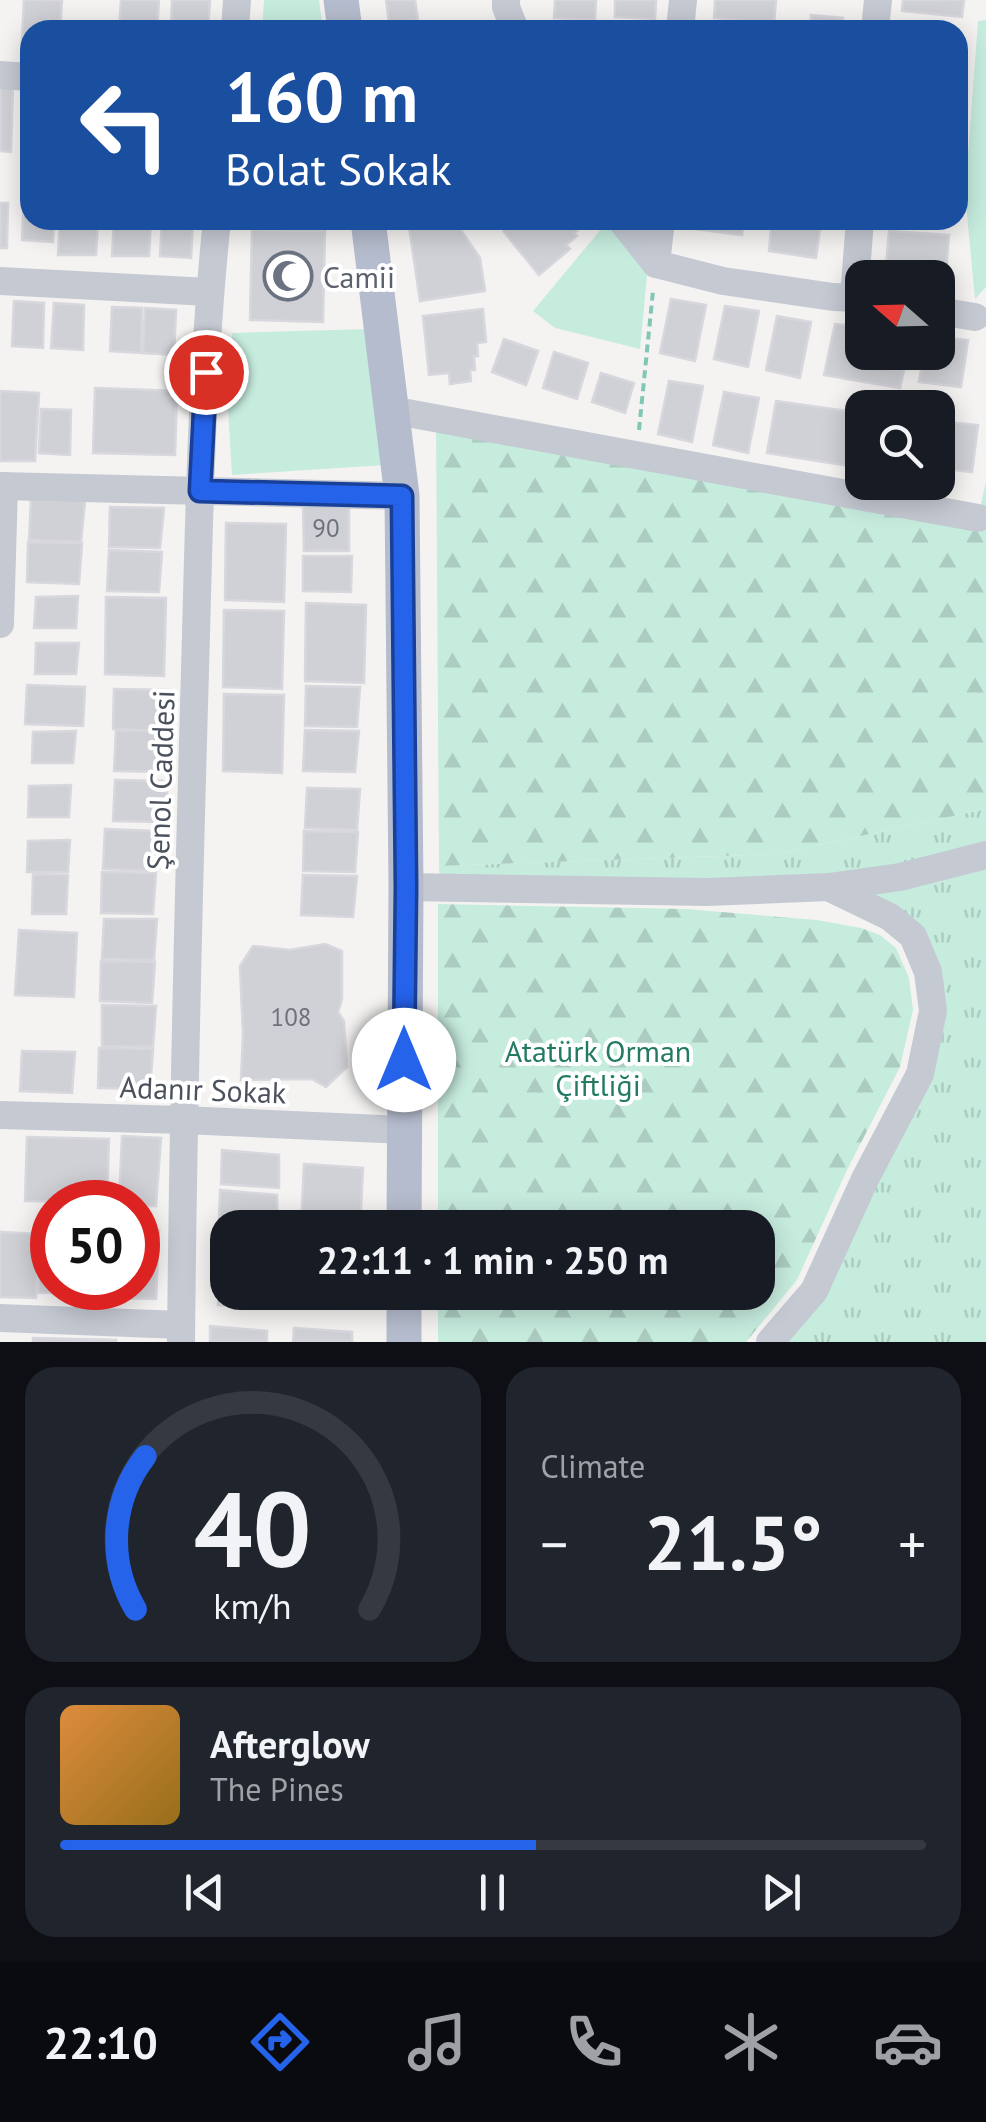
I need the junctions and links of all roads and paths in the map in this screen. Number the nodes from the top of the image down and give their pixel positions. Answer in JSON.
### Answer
{"nodes":[{"id":1,"x":216,"y":230,"type":"edge"},
{"id":2,"x":369,"y":230,"type":"edge"},
{"id":3,"x":629,"y":230,"type":"edge"},
{"id":4,"x":660,"y":230,"type":"edge"},
{"id":5,"x":860,"y":230,"type":"edge"},
{"id":6,"x":859,"y":260,"type":"edge"},
{"id":7,"x":656,"y":264,"type":"junction"},
{"id":8,"x":0,"y":281,"type":"edge"},
{"id":9,"x":210,"y":292,"type":"junction"},
{"id":10,"x":845,"y":297,"type":"edge"},
{"id":11,"x":955,"y":314,"type":"edge"},
{"id":12,"x":974,"y":317,"type":"dead end"},
{"id":13,"x":391,"y":410,"type":"junction"},
{"id":14,"x":636,"y":455,"type":"junction"},
{"id":15,"x":2,"y":486,"type":"edge"},
{"id":16,"x":200,"y":491,"type":"junction"},
{"id":17,"x":402,"y":496,"type":"junction"},
{"id":18,"x":978,"y":518,"type":"dead end"},
{"id":19,"x":0,"y":624,"type":"edge"},
{"id":20,"x":986,"y":854,"type":"edge"},
{"id":21,"x":406,"y":887,"type":"junction"},
{"id":22,"x":829,"y":887,"type":"junction"},
{"id":23,"x":0,"y":1115,"type":"edge"},
{"id":24,"x":183,"y":1120,"type":"junction"},
{"id":25,"x":404,"y":1130,"type":"junction"},
{"id":26,"x":404,"y":1210,"type":"edge"},
{"id":27,"x":404,"y":1310,"type":"edge"},
{"id":28,"x":0,"y":1318,"type":"edge"},
{"id":29,"x":181,"y":1334,"type":"edge"},
{"id":30,"x":404,"y":1342,"type":"edge"},
{"id":31,"x":770,"y":1342,"type":"edge"}],
"edges":[{"from":1,"to":9,"type":"street","name":"Şenol Caddesi"},
{"from":2,"to":13,"type":"main road"},
{"from":3,"to":7,"type":"street"},
{"from":4,"to":7,"type":"street"},
{"from":5,"to":6,"type":"street"},
{"from":7,"to":10,"type":"street"},
{"from":7,"to":14,"type":"path"},
{"from":8,"to":9,"type":"street"},
{"from":9,"to":16,"type":"street","name":"Şenol Caddesi"},
{"from":11,"to":12,"type":"street"},
{"from":13,"to":14,"type":"street"},
{"from":13,"to":17,"type":"main road"},
{"from":14,"to":18,"type":"street"},
{"from":15,"to":16,"type":"street"},
{"from":15,"to":19,"type":"street"},
{"from":16,"to":17,"type":"street"},
{"from":16,"to":24,"type":"street","name":"Şenol Caddesi"},
{"from":17,"to":21,"type":"main road"},
{"from":20,"to":22,"type":"street"},
{"from":21,"to":22,"type":"street"},
{"from":21,"to":25,"type":"main road"},
{"from":22,"to":31,"type":"street"},
{"from":23,"to":24,"type":"street","name":"Adanır Sokak"},
{"from":24,"to":25,"type":"street","name":"Adanır Sokak"},
{"from":24,"to":29,"type":"street","name":"Şenol Caddesi"},
{"from":25,"to":26,"type":"main road"},
{"from":27,"to":30,"type":"main road"},
{"from":28,"to":29,"type":"street"}]}
